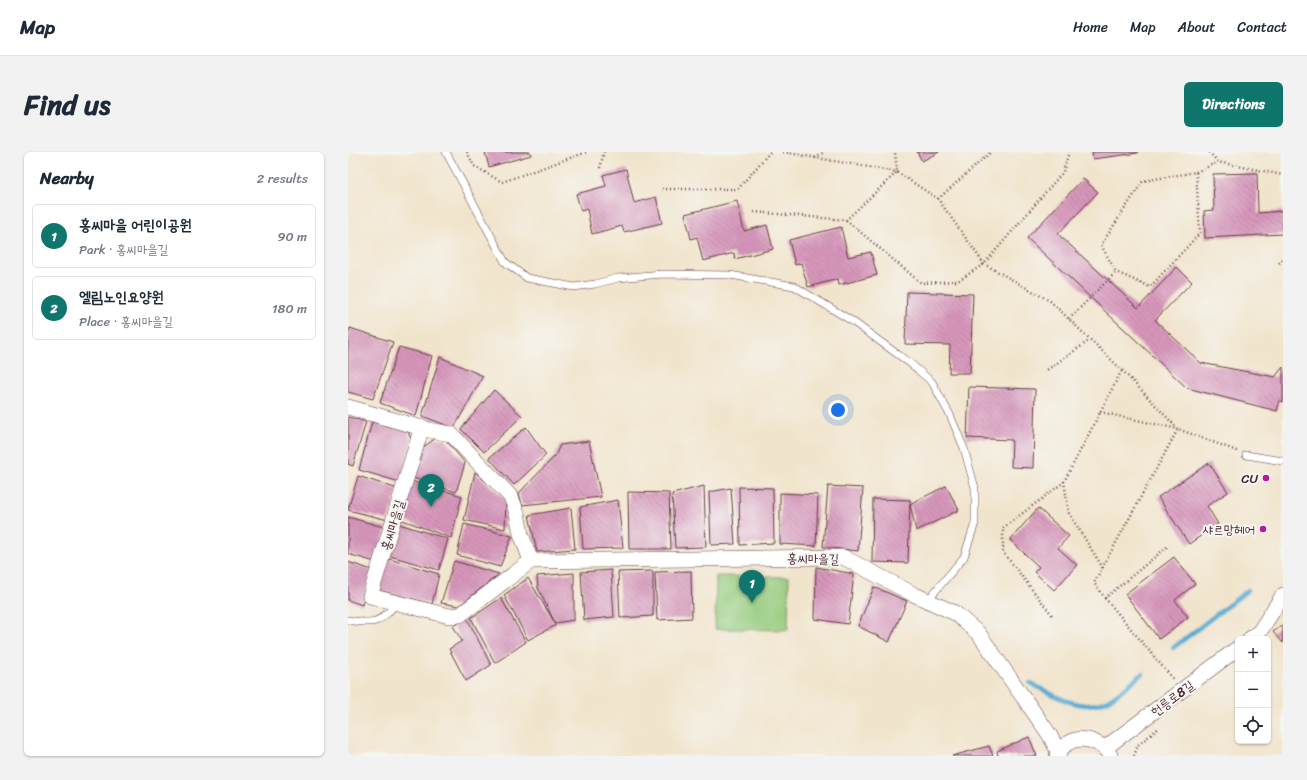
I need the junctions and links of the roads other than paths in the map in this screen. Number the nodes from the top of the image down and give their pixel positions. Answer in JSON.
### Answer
{"nodes":[{"id":1,"x":446,"y":152,"type":"edge"},
{"id":2,"x":348,"y":407,"type":"edge"},
{"id":3,"x":422,"y":427,"type":"junction"},
{"id":4,"x":1246,"y":455,"type":"road end"},
{"id":5,"x":1283,"y":462,"type":"edge"},
{"id":6,"x":531,"y":561,"type":"junction"},
{"id":7,"x":1283,"y":595,"type":"edge"},
{"id":8,"x":927,"y":601,"type":"junction"},
{"id":9,"x":397,"y":602,"type":"junction"},
{"id":10,"x":348,"y":620,"type":"edge"},
{"id":11,"x":1254,"y":636,"type":"edge"},
{"id":12,"x":1235,"y":650,"type":"edge"},
{"id":13,"x":1108,"y":752,"type":"edge"},
{"id":14,"x":1058,"y":754,"type":"edge"}],
"edges":[{"from":1,"to":8,"type":"lane"},
{"from":2,"to":3,"type":"street"},
{"from":3,"to":6,"type":"street"},
{"from":3,"to":9,"type":"street","name":"홍씨마을길"},
{"from":4,"to":5,"type":"lane"},
{"from":6,"to":8,"type":"street","name":"홍씨마을길"},
{"from":6,"to":9,"type":"street","name":"홍씨마을길"},
{"from":7,"to":11,"type":"street"},
{"from":8,"to":14,"type":"street","name":"홍씨마을길"},
{"from":9,"to":10,"type":"lane"},
{"from":12,"to":13,"type":"street","name":"헌릉로8길"},
{"from":13,"to":14,"type":"street"}]}
